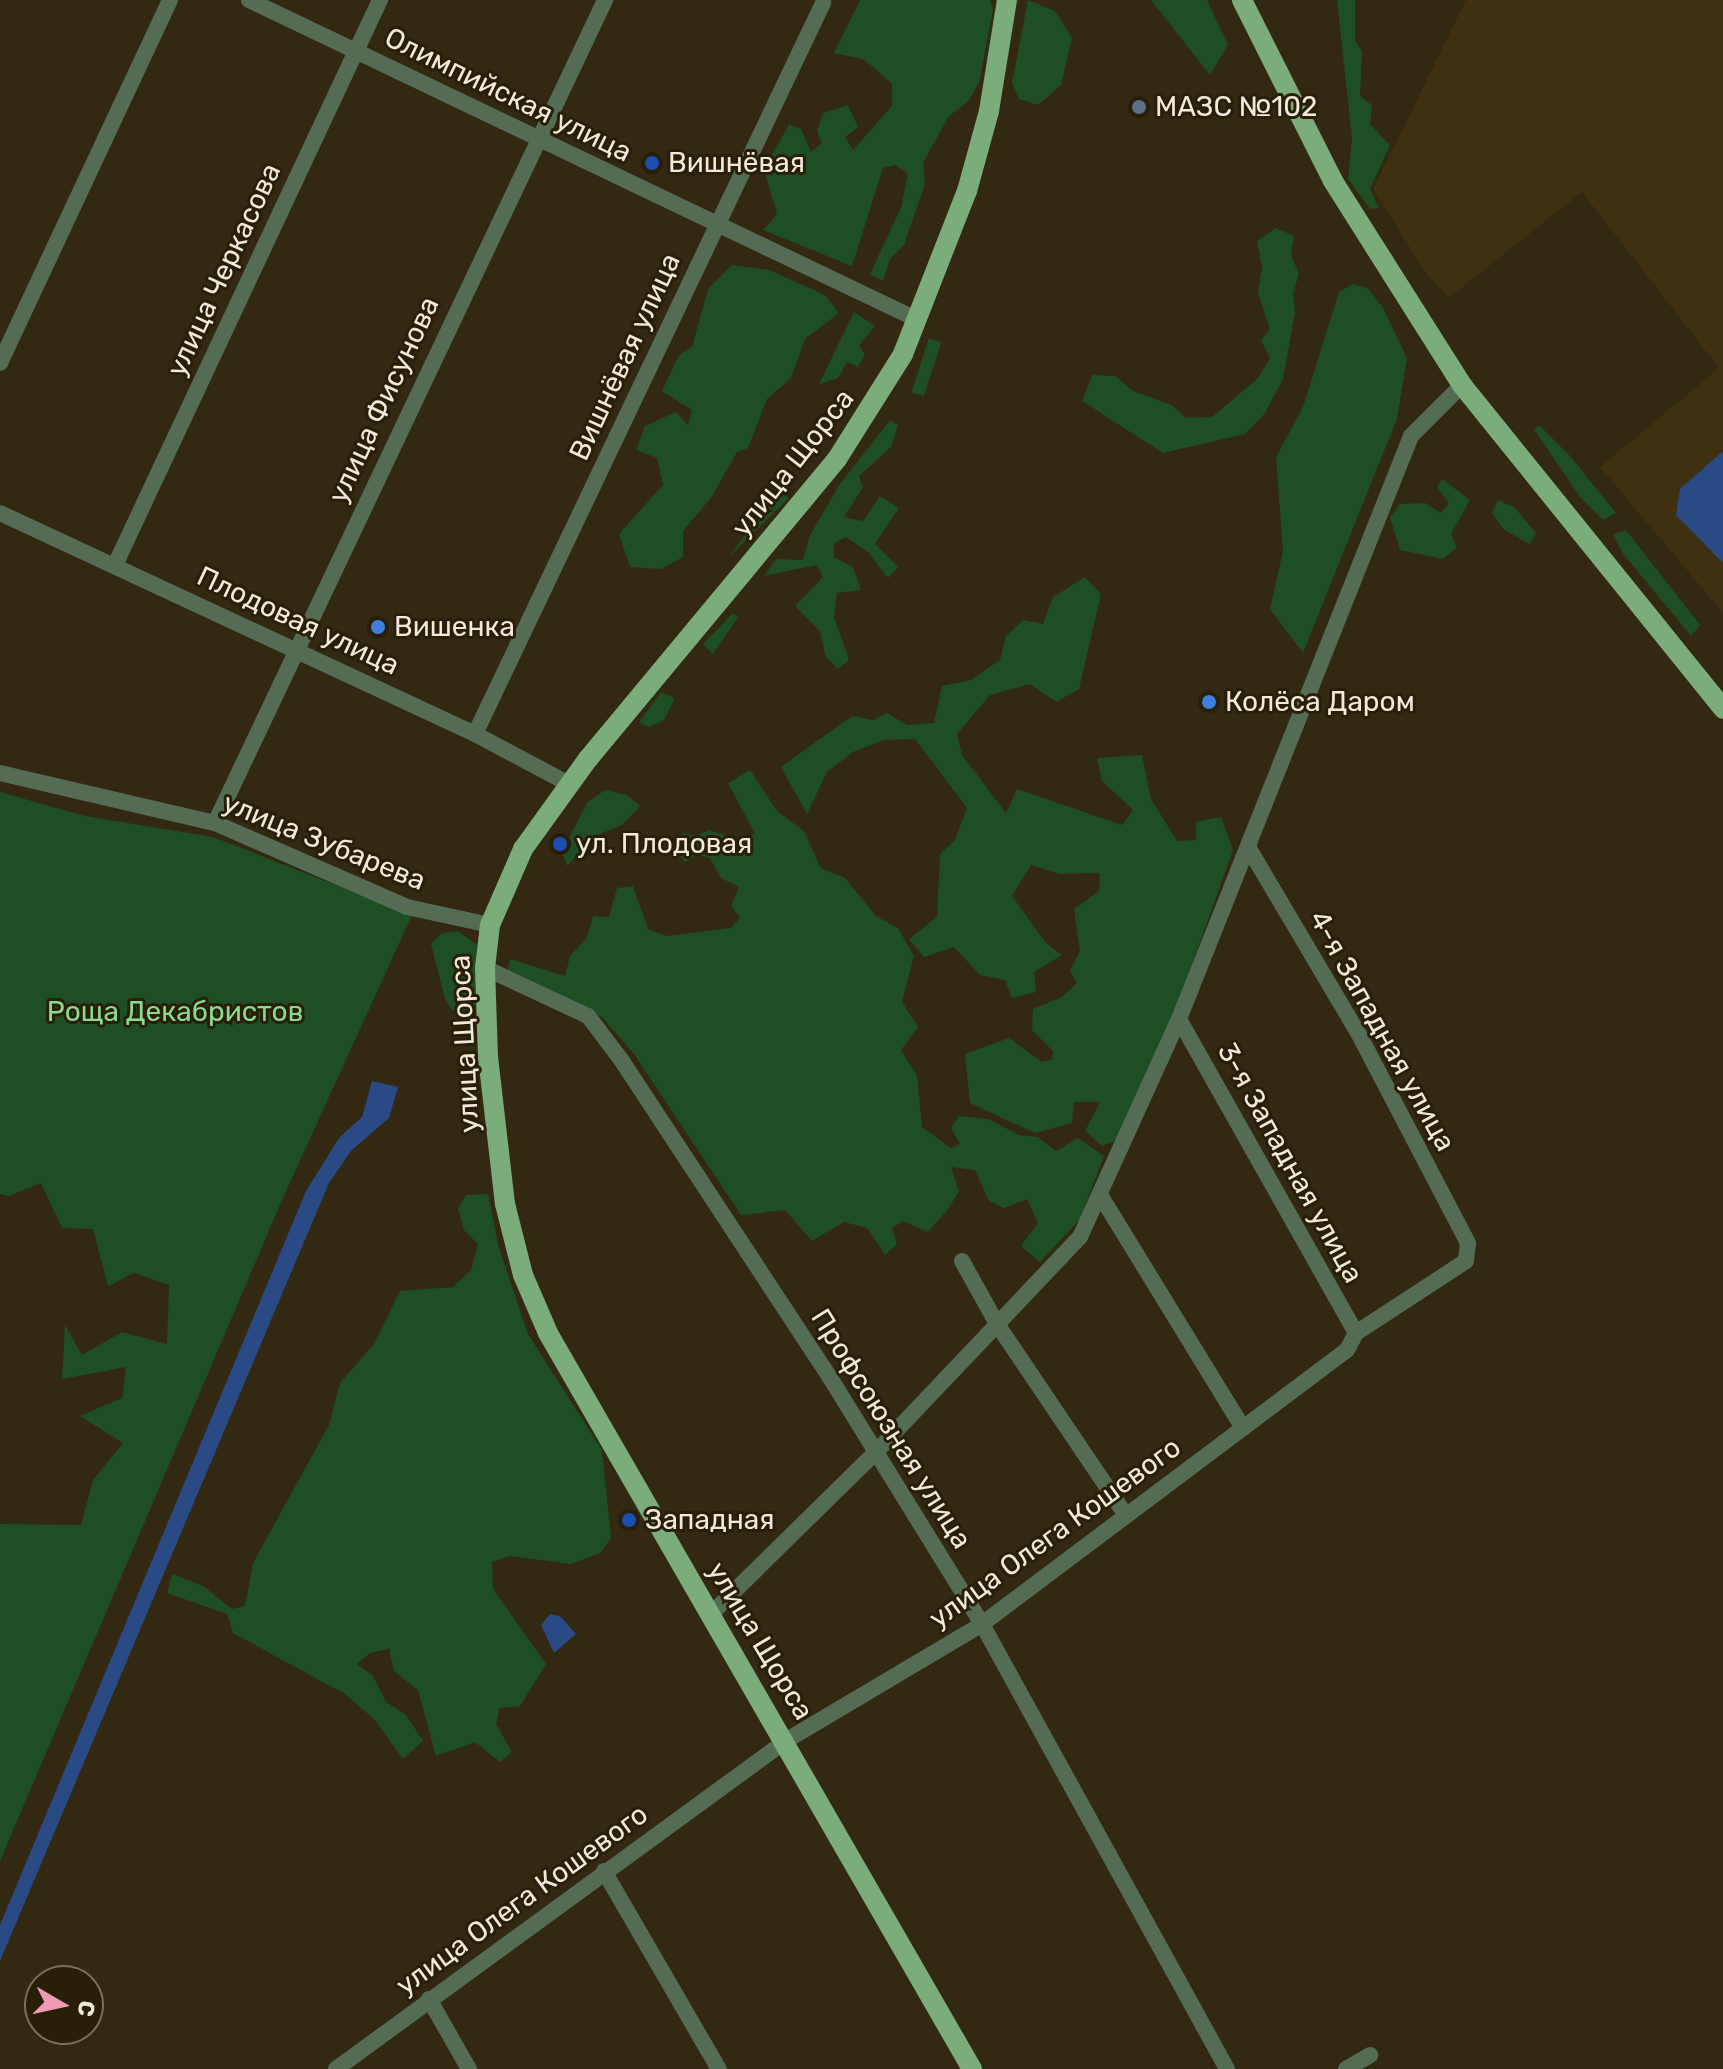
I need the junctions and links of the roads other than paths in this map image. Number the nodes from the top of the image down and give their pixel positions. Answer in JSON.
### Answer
{"nodes":[{"id":1,"x":170,"y":0,"type":"edge"},
{"id":2,"x":249,"y":0,"type":"edge"},
{"id":3,"x":380,"y":0,"type":"edge"},
{"id":4,"x":605,"y":0,"type":"edge"},
{"id":5,"x":1007,"y":0,"type":"edge"},
{"id":6,"x":1242,"y":0,"type":"edge"},
{"id":7,"x":823,"y":3,"type":"dead end"},
{"id":8,"x":355,"y":50,"type":"junction"},
{"id":9,"x":537,"y":138,"type":"junction"},
{"id":10,"x":717,"y":225,"type":"junction"},
{"id":11,"x":918,"y":320,"type":"junction"},
{"id":12,"x":0,"y":363,"type":"edge"},
{"id":13,"x":1462,"y":385,"type":"junction"},
{"id":14,"x":0,"y":513,"type":"edge"},
{"id":15,"x":116,"y":563,"type":"junction"},
{"id":16,"x":295,"y":648,"type":"junction"},
{"id":17,"x":1723,"y":709,"type":"edge"},
{"id":18,"x":475,"y":734,"type":"junction"},
{"id":19,"x":0,"y":773,"type":"edge"},
{"id":20,"x":569,"y":784,"type":"junction"},
{"id":21,"x":215,"y":823,"type":"junction"},
{"id":22,"x":1248,"y":847,"type":"junction"},
{"id":23,"x":490,"y":925,"type":"junction"},
{"id":24,"x":485,"y":968,"type":"junction"},
{"id":25,"x":1179,"y":1019,"type":"junction"},
{"id":26,"x":1102,"y":1198,"type":"junction"},
{"id":27,"x":1468,"y":1243,"type":"joint"},
{"id":28,"x":962,"y":1261,"type":"dead end"},
{"id":29,"x":997,"y":1324,"type":"junction"},
{"id":30,"x":1356,"y":1333,"type":"junction"},
{"id":31,"x":1243,"y":1428,"type":"junction"},
{"id":32,"x":874,"y":1454,"type":"junction"},
{"id":33,"x":1125,"y":1514,"type":"junction"},
{"id":34,"x":711,"y":1614,"type":"junction"},
{"id":35,"x":982,"y":1624,"type":"junction"},
{"id":36,"x":787,"y":1740,"type":"junction"},
{"id":37,"x":604,"y":1871,"type":"junction"},
{"id":38,"x":429,"y":1999,"type":"junction"},
{"id":39,"x":1370,"y":2055,"type":"dead end"},
{"id":40,"x":336,"y":2069,"type":"edge"},
{"id":41,"x":469,"y":2069,"type":"edge"},
{"id":42,"x":719,"y":2069,"type":"edge"},
{"id":43,"x":972,"y":2069,"type":"edge"},
{"id":44,"x":1227,"y":2069,"type":"edge"},
{"id":45,"x":1346,"y":2069,"type":"edge"}],
"edges":[{"from":1,"to":12,"type":"street"},
{"from":2,"to":8,"type":"street","name":"Олимпийская улица"},
{"from":3,"to":8,"type":"street","name":"улица Черкасова"},
{"from":4,"to":9,"type":"street","name":"улица Фисунова"},
{"from":5,"to":11,"type":"main road","name":"улица Щорса"},
{"from":6,"to":13,"type":"main road"},
{"from":7,"to":10,"type":"street","name":"Вишнёвая улица"},
{"from":8,"to":9,"type":"street","name":"Олимпийская улица"},
{"from":8,"to":15,"type":"street","name":"улица Черкасова"},
{"from":9,"to":10,"type":"street","name":"Олимпийская улица"},
{"from":9,"to":16,"type":"street","name":"улица Фисунова"},
{"from":10,"to":11,"type":"street","name":"Олимпийская улица"},
{"from":10,"to":18,"type":"street","name":"Вишнёвая улица"},
{"from":11,"to":20,"type":"main road","name":"улица Щорса"},
{"from":13,"to":17,"type":"main road"},
{"from":13,"to":22,"type":"street"},
{"from":14,"to":15,"type":"street","name":"Плодовая улица"},
{"from":15,"to":16,"type":"street","name":"Плодовая улица"},
{"from":16,"to":18,"type":"street","name":"Плодовая улица"},
{"from":16,"to":21,"type":"street","name":"улица Фисунова"},
{"from":18,"to":20,"type":"street","name":"Плодовая улица"},
{"from":19,"to":21,"type":"street","name":"улица Зубарева"},
{"from":20,"to":23,"type":"main road","name":"улица Щорса"},
{"from":21,"to":23,"type":"street","name":"улица Зубарева"},
{"from":22,"to":25,"type":"street"},
{"from":22,"to":27,"type":"street","name":"4-я Западная улица"},
{"from":23,"to":24,"type":"main road","name":"улица Щорса"},
{"from":24,"to":32,"type":"street","name":"Профсоюзная улица"},
{"from":24,"to":34,"type":"main road","name":"улица Щорса"},
{"from":25,"to":26,"type":"street"},
{"from":25,"to":30,"type":"street","name":"3-я Западная улица"},
{"from":26,"to":29,"type":"street"},
{"from":26,"to":31,"type":"street"},
{"from":27,"to":30,"type":"street","name":"улица Олега Кошевого"},
{"from":28,"to":29,"type":"street"},
{"from":29,"to":32,"type":"street"},
{"from":29,"to":33,"type":"street"},
{"from":30,"to":31,"type":"street","name":"улица Олега Кошевого"},
{"from":31,"to":33,"type":"street","name":"улица Олега Кошевого"},
{"from":32,"to":34,"type":"street"},
{"from":32,"to":35,"type":"street","name":"Профсоюзная улица"},
{"from":33,"to":35,"type":"street","name":"улица Олега Кошевого"},
{"from":34,"to":36,"type":"main road","name":"улица Щорса"},
{"from":35,"to":36,"type":"street","name":"улица Олега Кошевого"},
{"from":35,"to":44,"type":"street","name":"Профсоюзная улица"},
{"from":36,"to":37,"type":"street","name":"улица Олега Кошевого"},
{"from":36,"to":43,"type":"main road","name":"улица Щорса"},
{"from":37,"to":38,"type":"street","name":"улица Олега Кошевого"},
{"from":37,"to":42,"type":"street"},
{"from":38,"to":40,"type":"street","name":"улица Олега Кошевого"},
{"from":38,"to":41,"type":"street"},
{"from":39,"to":45,"type":"street"}]}
